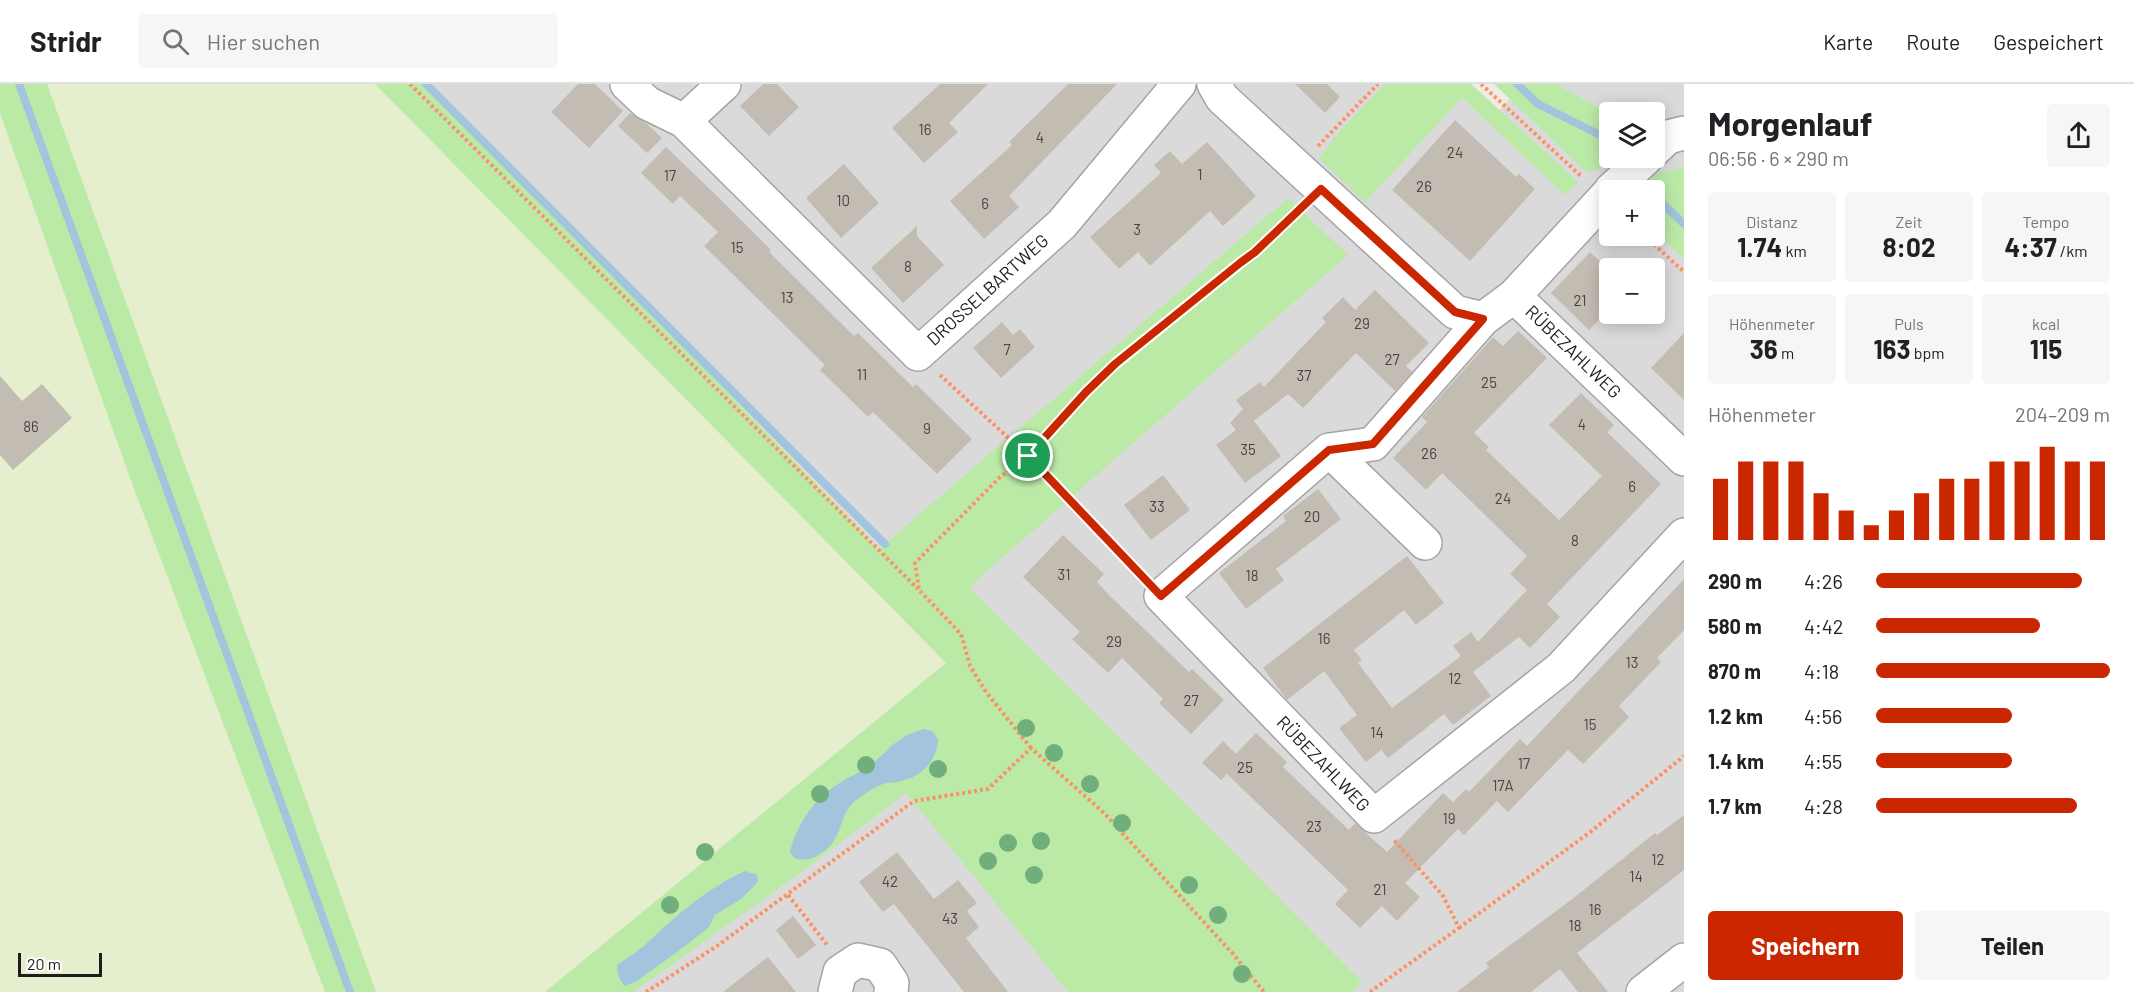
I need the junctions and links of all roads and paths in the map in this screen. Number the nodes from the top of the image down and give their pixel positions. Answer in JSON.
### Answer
{"nodes":[{"id":1,"x":410,"y":84,"type":"edge"},
{"id":2,"x":627,"y":84,"type":"edge"},
{"id":3,"x":724,"y":84,"type":"edge"},
{"id":4,"x":1179,"y":84,"type":"edge"},
{"id":5,"x":1214,"y":84,"type":"edge"},
{"id":6,"x":1378,"y":84,"type":"edge"},
{"id":7,"x":1481,"y":84,"type":"edge"},
{"id":8,"x":684,"y":121,"type":"junction"},
{"id":9,"x":1684,"y":133,"type":"edge"},
{"id":10,"x":1665,"y":140,"type":"edge"},
{"id":11,"x":1635,"y":168,"type":"edge"},
{"id":12,"x":1310,"y":178,"type":"junction"},
{"id":13,"x":1622,"y":180,"type":"edge"},
{"id":14,"x":1599,"y":185,"type":"edge"},
{"id":15,"x":1599,"y":203,"type":"edge"},
{"id":16,"x":1656,"y":246,"type":"edge"},
{"id":17,"x":1684,"y":272,"type":"edge"},
{"id":18,"x":1514,"y":296,"type":"junction"},
{"id":19,"x":1483,"y":319,"type":"junction"},
{"id":20,"x":918,"y":354,"type":"junction"},
{"id":21,"x":1329,"y":450,"type":"junction"},
{"id":22,"x":1028,"y":456,"type":"junction"},
{"id":23,"x":1684,"y":459,"type":"edge"},
{"id":24,"x":1684,"y":535,"type":"edge"},
{"id":25,"x":1425,"y":543,"type":"dead end"},
{"id":26,"x":919,"y":590,"type":"junction"},
{"id":27,"x":1161,"y":596,"type":"junction"},
{"id":28,"x":1030,"y":748,"type":"junction"},
{"id":29,"x":1684,"y":756,"type":"edge"},
{"id":30,"x":1374,"y":816,"type":"junction"},
{"id":31,"x":788,"y":895,"type":"junction"},
{"id":32,"x":1459,"y":928,"type":"junction"},
{"id":33,"x":1684,"y":960,"type":"edge"},
{"id":34,"x":841,"y":980,"type":"edge"},
{"id":35,"x":646,"y":992,"type":"edge"},
{"id":36,"x":891,"y":992,"type":"edge"},
{"id":37,"x":1264,"y":992,"type":"edge"},
{"id":38,"x":1370,"y":992,"type":"edge"},
{"id":39,"x":1643,"y":992,"type":"edge"}],
"edges":[{"from":1,"to":26,"type":"path"},
{"from":2,"to":8,"type":"street","name":"DROSSELBARTWEG"},
{"from":3,"to":8,"type":"street"},
{"from":4,"to":20,"type":"street","name":"DROSSELBARTWEG"},
{"from":5,"to":12,"type":"street"},
{"from":6,"to":12,"type":"path"},
{"from":7,"to":14,"type":"path"},
{"from":8,"to":20,"type":"street","name":"DROSSELBARTWEG"},
{"from":9,"to":10,"type":"street"},
{"from":11,"to":13,"type":"street"},
{"from":12,"to":19,"type":"street"},
{"from":12,"to":22,"type":"path"},
{"from":15,"to":18,"type":"street"},
{"from":16,"to":17,"type":"path"},
{"from":18,"to":19,"type":"street"},
{"from":18,"to":23,"type":"street","name":"RÜBEZAHLWEG"},
{"from":19,"to":21,"type":"street"},
{"from":20,"to":22,"type":"path"},
{"from":21,"to":25,"type":"street"},
{"from":21,"to":27,"type":"street"},
{"from":22,"to":26,"type":"path"},
{"from":22,"to":27,"type":"path"},
{"from":24,"to":30,"type":"street","name":"RÜBEZAHLWEG"},
{"from":26,"to":28,"type":"path"},
{"from":27,"to":30,"type":"street","name":"RÜBEZAHLWEG"},
{"from":28,"to":31,"type":"path"},
{"from":28,"to":37,"type":"path"},
{"from":29,"to":32,"type":"path"},
{"from":30,"to":32,"type":"path"},
{"from":31,"to":34,"type":"path"},
{"from":31,"to":35,"type":"path"},
{"from":32,"to":38,"type":"path"},
{"from":33,"to":39,"type":"street"},
{"from":34,"to":36,"type":"street"}]}
